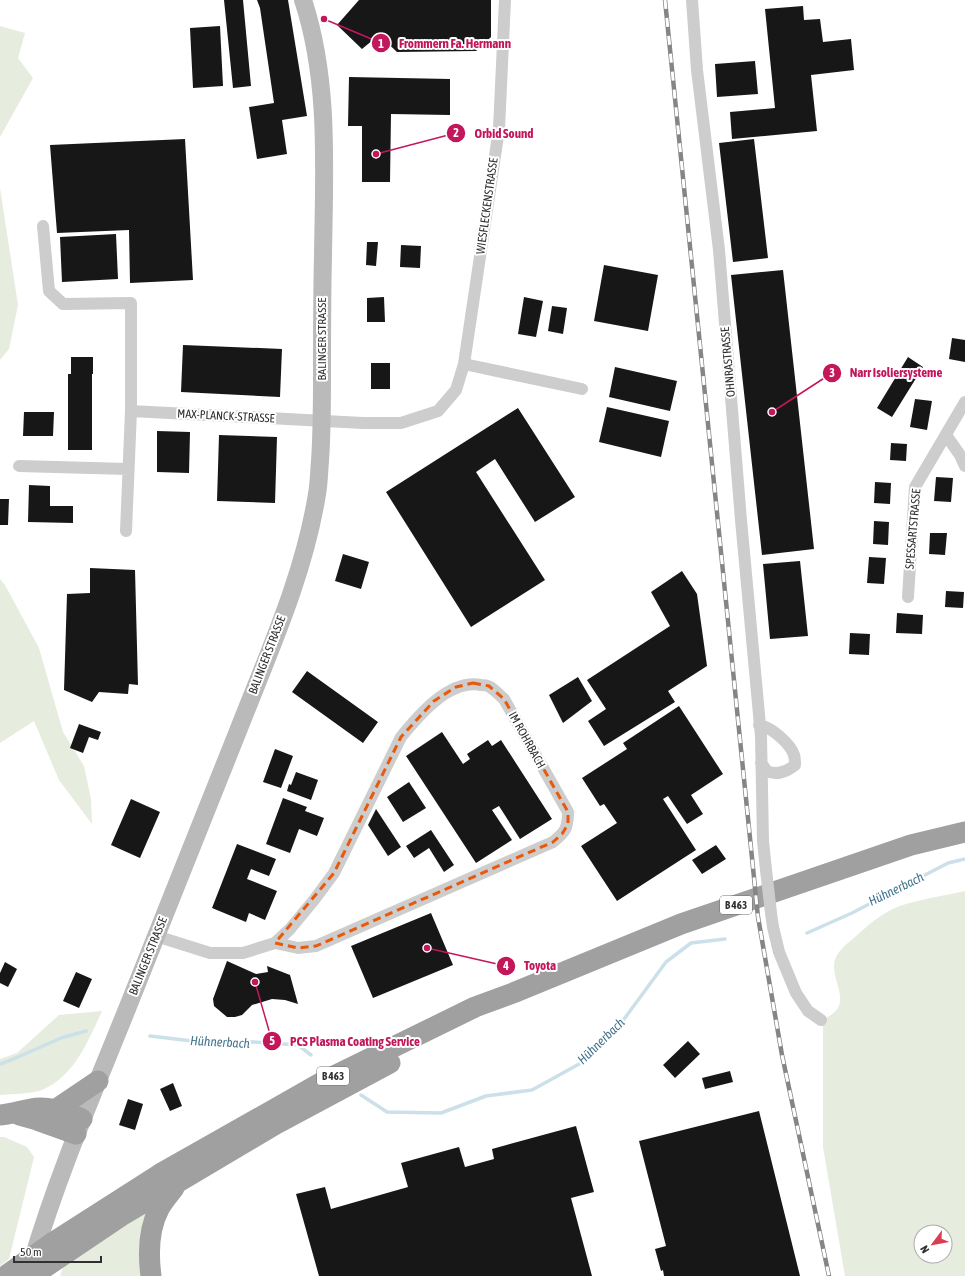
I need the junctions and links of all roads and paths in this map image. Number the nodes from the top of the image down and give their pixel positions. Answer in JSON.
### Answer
{"nodes":[{"id":1,"x":303,"y":0,"type":"edge"},
{"id":2,"x":505,"y":0,"type":"edge"},
{"id":3,"x":692,"y":0,"type":"edge"},
{"id":4,"x":43,"y":226,"type":"dead end"},
{"id":5,"x":464,"y":364,"type":"junction"},
{"id":6,"x":582,"y":389,"type":"dead end"},
{"id":7,"x":965,"y":402,"type":"edge"},
{"id":8,"x":131,"y":411,"type":"junction"},
{"id":9,"x":322,"y":420,"type":"junction"},
{"id":10,"x":946,"y":435,"type":"junction"},
{"id":11,"x":18,"y":466,"type":"dead end"},
{"id":12,"x":965,"y":466,"type":"edge"},
{"id":13,"x":128,"y":469,"type":"junction"},
{"id":14,"x":126,"y":531,"type":"dead end"},
{"id":15,"x":908,"y":597,"type":"dead end"},
{"id":16,"x":759,"y":725,"type":"junction"},
{"id":17,"x":761,"y":763,"type":"junction"},
{"id":18,"x":965,"y":832,"type":"edge"},
{"id":19,"x":156,"y":936,"type":"junction"},
{"id":20,"x":275,"y":943,"type":"junction"},
{"id":21,"x":513,"y":993,"type":"junction"},
{"id":22,"x":820,"y":1020,"type":"dead end"},
{"id":23,"x":98,"y":1081,"type":"junction"},
{"id":24,"x":55,"y":1110,"type":"junction"},
{"id":25,"x":6,"y":1114,"type":"edge"},
{"id":26,"x":79,"y":1127,"type":"junction"},
{"id":27,"x":176,"y":1184,"type":"junction"},
{"id":28,"x":35,"y":1273,"type":"edge"},
{"id":29,"x":6,"y":1275,"type":"edge"},
{"id":30,"x":151,"y":1276,"type":"edge"}],
"edges":[{"from":1,"to":9,"type":"main road","name":"BALINGER STRASSE"},
{"from":2,"to":5,"type":"street","name":"WIESFLECKENSTRASSE"},
{"from":3,"to":16,"type":"street","name":"OHNRASTRASSE"},
{"from":4,"to":8,"type":"street"},
{"from":5,"to":6,"type":"street"},
{"from":5,"to":9,"type":"street","name":"WIESFLECKENSTRASSE"},
{"from":7,"to":10,"type":"street","name":"SPESSARTSTRASSE"},
{"from":8,"to":9,"type":"street","name":"MAX-PLANCK-STRASSE"},
{"from":8,"to":13,"type":"street"},
{"from":9,"to":19,"type":"main road","name":"BALINGER STRASSE"},
{"from":10,"to":12,"type":"street"},
{"from":10,"to":15,"type":"street","name":"SPESSARTSTRASSE"},
{"from":11,"to":13,"type":"street"},
{"from":13,"to":14,"type":"street"},
{"from":16,"to":17,"type":"street","name":"OHNRASTRASSE"},
{"from":16,"to":17,"type":"street"},
{"from":17,"to":22,"type":"street","name":"OHNRASTRASSE","bridge":true},
{"from":18,"to":21,"type":"highway","number":"B 463"},
{"from":19,"to":20,"type":"street","name":"IM ROHRBACH"},
{"from":19,"to":23,"type":"main road","name":"BALINGER STRASSE"},
{"from":20,"to":20,"type":"street","name":"IM ROHRBACH"},
{"from":21,"to":27,"type":"highway","number":"B 463"},
{"from":21,"to":29,"type":"highway","number":"B 463","bridge":true},
{"from":23,"to":24,"type":"highway"},
{"from":23,"to":26,"type":"main road","name":"BALINGER STRASSE"},
{"from":24,"to":25,"type":"highway"},
{"from":24,"to":26,"type":"highway"},
{"from":25,"to":26,"type":"highway"},
{"from":26,"to":28,"type":"main road","name":"BALINGER STRASSE"},
{"from":27,"to":28,"type":"highway","number":"B 463"},
{"from":27,"to":30,"type":"highway"}]}
